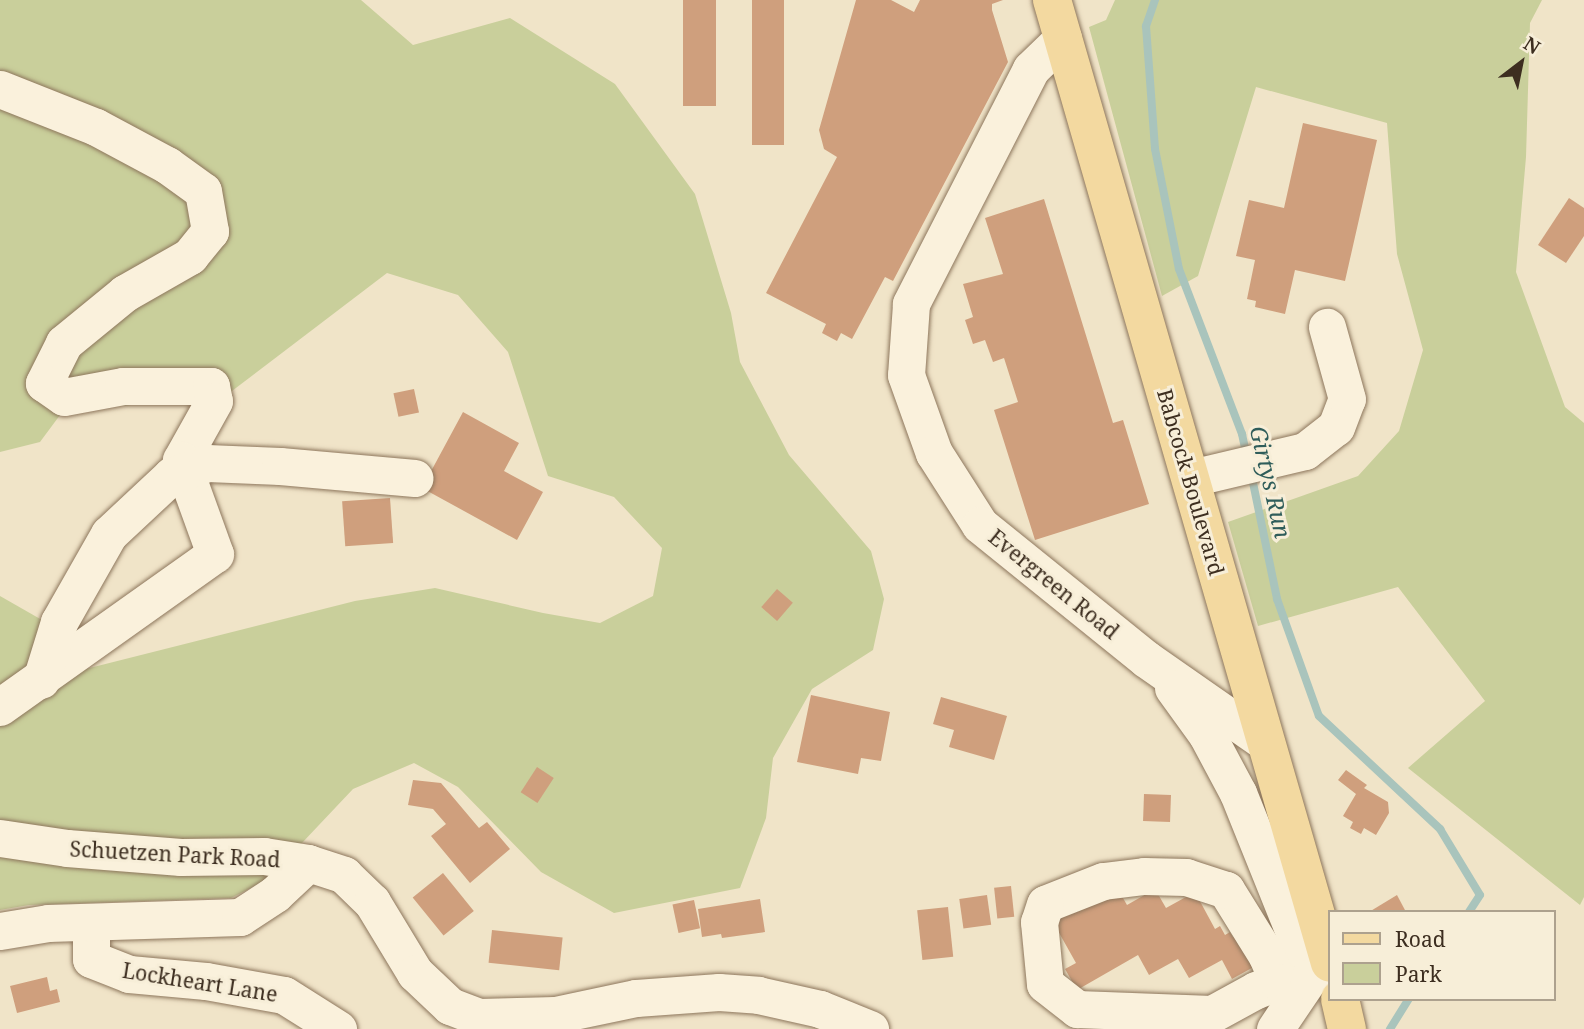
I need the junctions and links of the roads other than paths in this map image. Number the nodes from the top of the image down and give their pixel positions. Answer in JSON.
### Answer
{"nodes":[{"id":1,"x":1052,"y":0,"type":"edge"},
{"id":2,"x":1063,"y":38,"type":"junction"},
{"id":3,"x":0,"y":89,"type":"edge"},
{"id":4,"x":1327,"y":327,"type":"dead end"},
{"id":5,"x":183,"y":471,"type":"junction"},
{"id":6,"x":1206,"y":475,"type":"junction"},
{"id":7,"x":414,"y":478,"type":"dead end"},
{"id":8,"x":1146,"y":659,"type":"junction"},
{"id":9,"x":41,"y":680,"type":"junction"},
{"id":10,"x":0,"y":707,"type":"edge"},
{"id":11,"x":1265,"y":742,"type":"junction"},
{"id":12,"x":0,"y":838,"type":"edge"},
{"id":13,"x":307,"y":863,"type":"junction"},
{"id":14,"x":91,"y":923,"type":"junction"},
{"id":15,"x":0,"y":931,"type":"edge"},
{"id":16,"x":1315,"y":979,"type":"edge"},
{"id":17,"x":1328,"y":999,"type":"edge"},
{"id":18,"x":1329,"y":1001,"type":"edge"},
{"id":19,"x":338,"y":1029,"type":"edge"},
{"id":20,"x":870,"y":1029,"type":"edge"},
{"id":21,"x":1275,"y":1029,"type":"edge"},
{"id":22,"x":1347,"y":1029,"type":"edge"}],
"edges":[{"from":1,"to":2,"type":"main road","name":"Babcock Boulevard"},
{"from":2,"to":6,"type":"main road","name":"Babcock Boulevard"},
{"from":2,"to":8,"type":"street","name":"Evergreen Road"},
{"from":3,"to":5,"type":"street"},
{"from":4,"to":6,"type":"street"},
{"from":5,"to":7,"type":"street"},
{"from":5,"to":9,"type":"street"},
{"from":5,"to":9,"type":"street"},
{"from":6,"to":11,"type":"main road","name":"Babcock Boulevard"},
{"from":8,"to":11,"type":"street","name":"Evergreen Road"},
{"from":8,"to":16,"type":"street"},
{"from":9,"to":10,"type":"street"},
{"from":11,"to":16,"type":"main road","name":"Babcock Boulevard"},
{"from":12,"to":13,"type":"street","name":"Schuetzen Park Road"},
{"from":13,"to":14,"type":"street","name":"Schuetzen Park Road"},
{"from":13,"to":20,"type":"street","name":"Schuetzen Park Road"},
{"from":14,"to":15,"type":"street","name":"Schuetzen Park Road"},
{"from":14,"to":19,"type":"street","name":"Lockheart Lane"},
{"from":16,"to":16,"type":"street"},
{"from":16,"to":17,"type":"main road","name":"Babcock Boulevard"},
{"from":16,"to":21,"type":"street"},
{"from":18,"to":22,"type":"main road","name":"Babcock Boulevard"}]}
